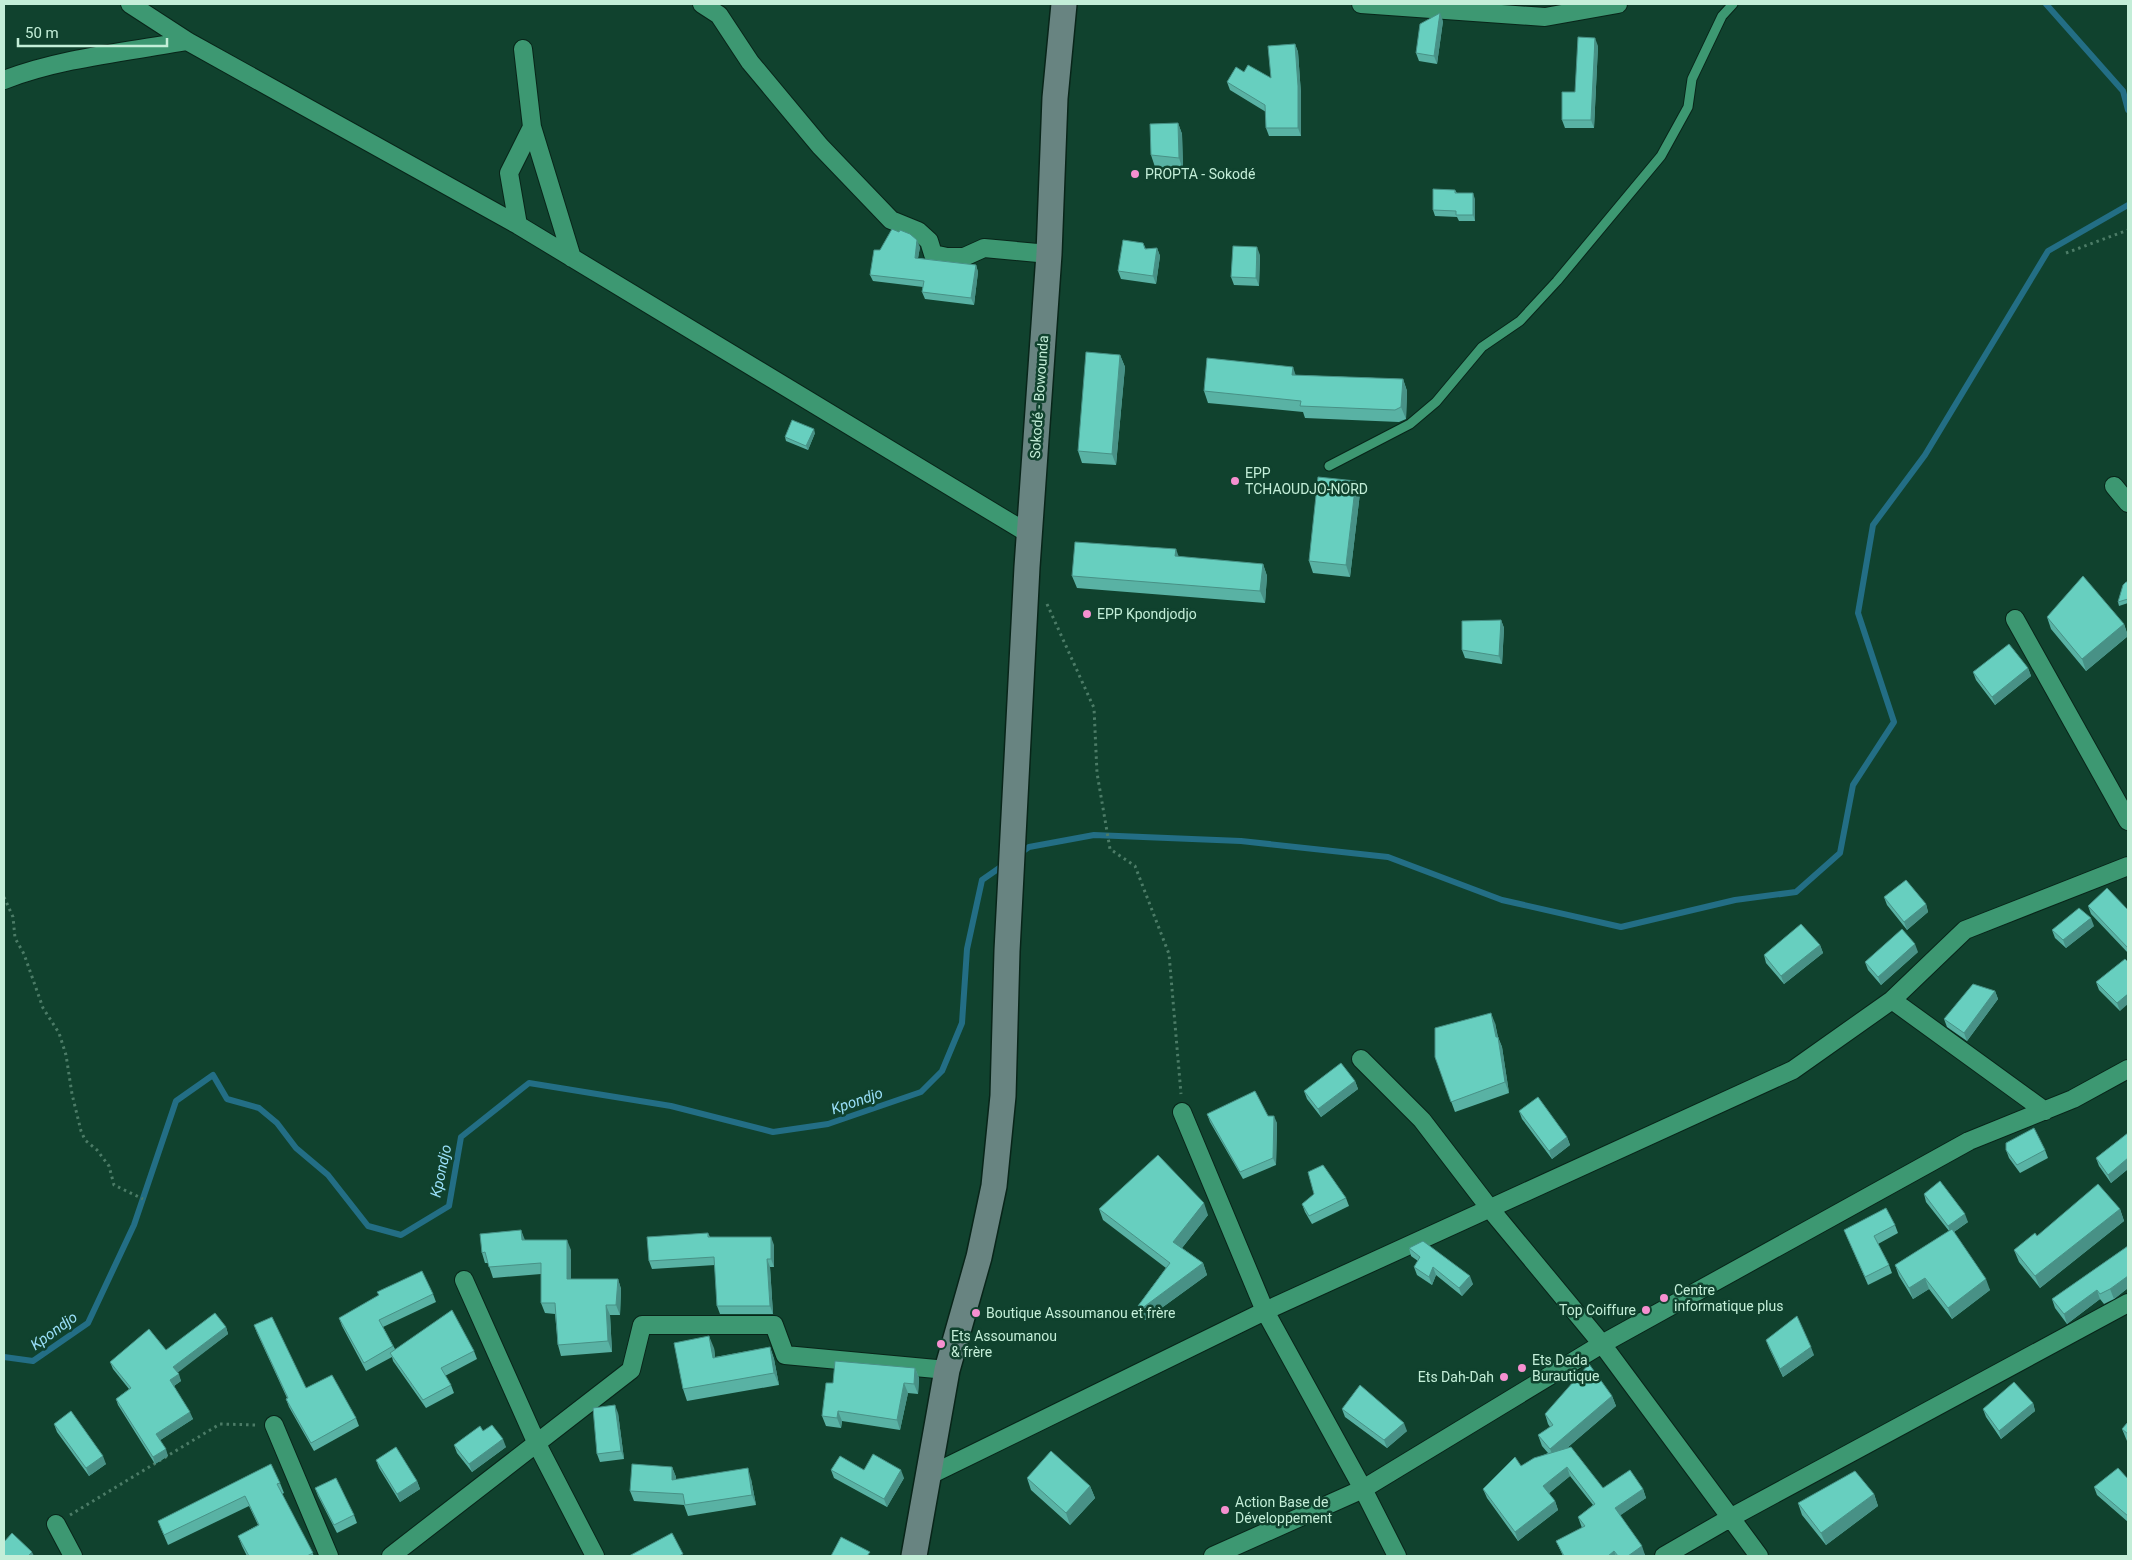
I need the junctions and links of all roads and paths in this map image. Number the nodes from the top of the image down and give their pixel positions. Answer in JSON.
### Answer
{"nodes":[{"id":1,"x":130,"y":4,"type":"edge"},
{"id":2,"x":702,"y":4,"type":"edge"},
{"id":3,"x":1064,"y":4,"type":"edge"},
{"id":4,"x":1361,"y":4,"type":"edge"},
{"id":5,"x":1618,"y":4,"type":"edge"},
{"id":6,"x":1733,"y":4,"type":"edge"},
{"id":7,"x":187,"y":41,"type":"junction"},
{"id":8,"x":523,"y":49,"type":"dead end"},
{"id":9,"x":4,"y":80,"type":"edge"},
{"id":10,"x":532,"y":127,"type":"junction"},
{"id":11,"x":518,"y":225,"type":"junction"},
{"id":12,"x":2128,"y":230,"type":"edge"},
{"id":13,"x":2066,"y":253,"type":"dead end"},
{"id":14,"x":1049,"y":254,"type":"junction"},
{"id":15,"x":572,"y":258,"type":"junction"},
{"id":16,"x":1329,"y":466,"type":"dead end"},
{"id":17,"x":2114,"y":486,"type":"dead end"},
{"id":18,"x":2128,"y":504,"type":"edge"},
{"id":19,"x":1029,"y":534,"type":"junction"},
{"id":20,"x":1046,"y":601,"type":"dead end"},
{"id":21,"x":2015,"y":619,"type":"dead end"},
{"id":22,"x":2128,"y":821,"type":"edge"},
{"id":23,"x":2128,"y":866,"type":"edge"},
{"id":24,"x":4,"y":897,"type":"edge"},
{"id":25,"x":1892,"y":1000,"type":"junction"},
{"id":26,"x":1362,"y":1060,"type":"dead end"},
{"id":27,"x":2128,"y":1069,"type":"edge"},
{"id":28,"x":2045,"y":1111,"type":"junction"},
{"id":29,"x":1182,"y":1112,"type":"joint"},
{"id":30,"x":143,"y":1199,"type":"dead end"},
{"id":31,"x":1491,"y":1210,"type":"junction"},
{"id":32,"x":464,"y":1280,"type":"dead end"},
{"id":33,"x":2128,"y":1303,"type":"edge"},
{"id":34,"x":1265,"y":1311,"type":"junction"},
{"id":35,"x":1602,"y":1344,"type":"junction"},
{"id":36,"x":947,"y":1370,"type":"junction"},
{"id":37,"x":274,"y":1425,"type":"joint"},
{"id":38,"x":537,"y":1444,"type":"junction"},
{"id":39,"x":928,"y":1476,"type":"junction"},
{"id":40,"x":1363,"y":1489,"type":"junction"},
{"id":41,"x":1730,"y":1518,"type":"junction"},
{"id":42,"x":56,"y":1524,"type":"joint"},
{"id":43,"x":74,"y":1556,"type":"edge"},
{"id":44,"x":329,"y":1556,"type":"edge"},
{"id":45,"x":391,"y":1556,"type":"edge"},
{"id":46,"x":595,"y":1556,"type":"edge"},
{"id":47,"x":914,"y":1556,"type":"edge"},
{"id":48,"x":1213,"y":1556,"type":"edge"},
{"id":49,"x":1397,"y":1556,"type":"edge"},
{"id":50,"x":1664,"y":1556,"type":"edge"},
{"id":51,"x":1759,"y":1556,"type":"edge"}],
"edges":[{"from":1,"to":7,"type":"street"},
{"from":2,"to":14,"type":"street"},
{"from":3,"to":14,"type":"main road","name":"Sokodé - Bowounda"},
{"from":4,"to":5,"type":"street"},
{"from":6,"to":16,"type":"lane"},
{"from":7,"to":9,"type":"street"},
{"from":7,"to":11,"type":"street"},
{"from":8,"to":10,"type":"street"},
{"from":10,"to":11,"type":"street"},
{"from":10,"to":15,"type":"street"},
{"from":11,"to":15,"type":"street"},
{"from":12,"to":13,"type":"path"},
{"from":14,"to":19,"type":"main road","name":"Sokodé - Bowounda"},
{"from":15,"to":19,"type":"street"},
{"from":17,"to":18,"type":"street"},
{"from":19,"to":36,"type":"main road","name":"Sokodé - Bowounda"},
{"from":20,"to":29,"type":"path"},
{"from":21,"to":22,"type":"street"},
{"from":23,"to":25,"type":"street"},
{"from":24,"to":30,"type":"path"},
{"from":25,"to":28,"type":"street"},
{"from":25,"to":31,"type":"street"},
{"from":26,"to":31,"type":"street"},
{"from":27,"to":28,"type":"street"},
{"from":28,"to":35,"type":"street"},
{"from":29,"to":34,"type":"street"},
{"from":31,"to":34,"type":"street"},
{"from":31,"to":35,"type":"street"},
{"from":32,"to":38,"type":"street"},
{"from":33,"to":41,"type":"street"},
{"from":34,"to":39,"type":"street"},
{"from":34,"to":40,"type":"street"},
{"from":35,"to":40,"type":"street"},
{"from":35,"to":41,"type":"street"},
{"from":36,"to":38,"type":"street"},
{"from":36,"to":39,"type":"main road","name":"Sokodé - Bowounda"},
{"from":37,"to":42,"type":"path"},
{"from":37,"to":44,"type":"street"},
{"from":38,"to":45,"type":"street"},
{"from":38,"to":46,"type":"street"},
{"from":39,"to":47,"type":"main road","name":"Sokodé - Bowounda"},
{"from":40,"to":48,"type":"street"},
{"from":40,"to":49,"type":"street"},
{"from":41,"to":50,"type":"street"},
{"from":41,"to":51,"type":"street"},
{"from":42,"to":43,"type":"street"}]}
